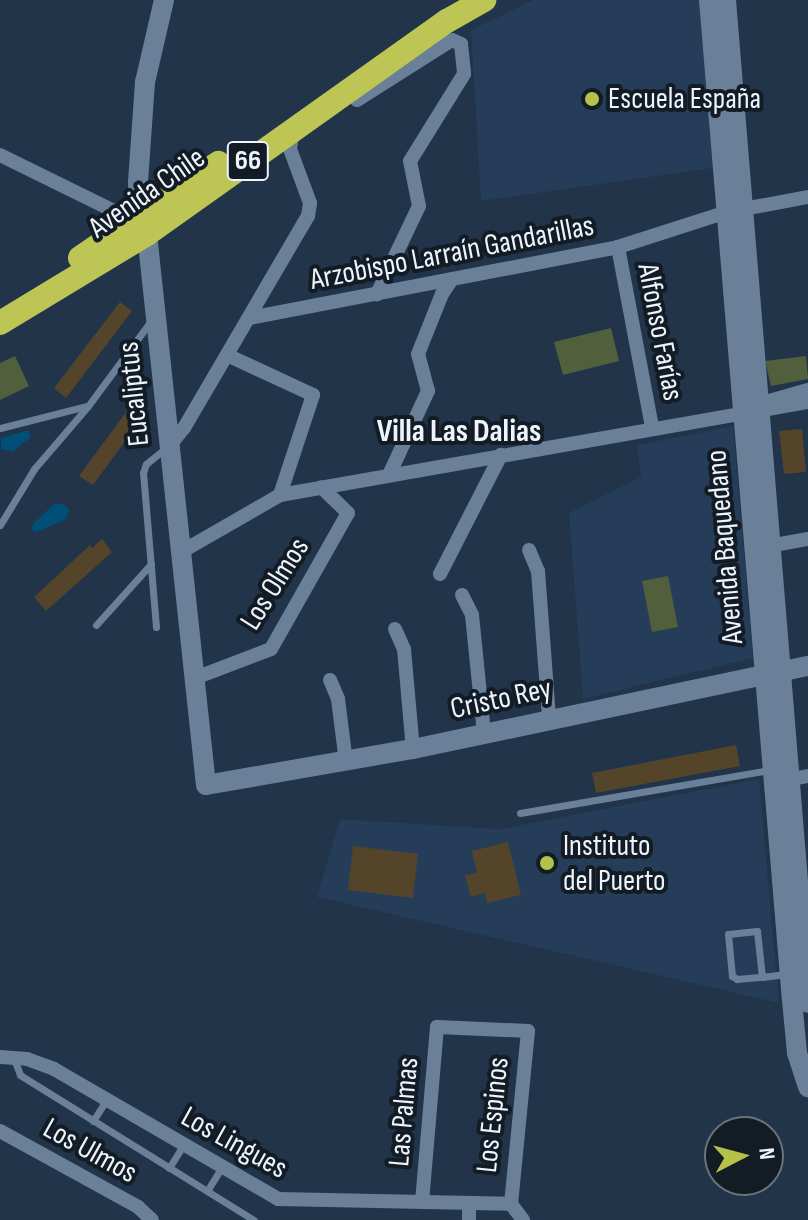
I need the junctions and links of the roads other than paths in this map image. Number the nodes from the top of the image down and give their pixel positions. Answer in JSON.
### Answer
{"nodes":[{"id":1,"x":164,"y":0,"type":"edge"},
{"id":2,"x":448,"y":0,"type":"edge"},
{"id":3,"x":484,"y":0,"type":"edge"},
{"id":4,"x":709,"y":0,"type":"edge"},
{"id":5,"x":726,"y":0,"type":"edge"},
{"id":6,"x":350,"y":90,"type":"junction"},
{"id":7,"x":293,"y":131,"type":"junction"},
{"id":8,"x":0,"y":155,"type":"edge"},
{"id":9,"x":808,"y":197,"type":"edge"},
{"id":10,"x":734,"y":211,"type":"junction"},
{"id":11,"x":144,"y":225,"type":"junction"},
{"id":12,"x":618,"y":247,"type":"junction"},
{"id":13,"x":452,"y":279,"type":"junction"},
{"id":14,"x":377,"y":294,"type":"junction"},
{"id":15,"x":0,"y":306,"type":"edge"},
{"id":16,"x":156,"y":314,"type":"junction"},
{"id":17,"x":250,"y":318,"type":"junction"},
{"id":18,"x":0,"y":323,"type":"edge"},
{"id":19,"x":227,"y":355,"type":"junction"},
{"id":20,"x":808,"y":390,"type":"edge"},
{"id":21,"x":808,"y":402,"type":"edge"},
{"id":22,"x":88,"y":406,"type":"junction"},
{"id":23,"x":753,"y":407,"type":"junction"},
{"id":24,"x":652,"y":427,"type":"junction"},
{"id":25,"x":0,"y":428,"type":"edge"},
{"id":26,"x":170,"y":445,"type":"junction"},
{"id":27,"x":501,"y":455,"type":"junction"},
{"id":28,"x":389,"y":475,"type":"junction"},
{"id":29,"x":321,"y":487,"type":"junction"},
{"id":30,"x":280,"y":495,"type":"junction"},
{"id":31,"x":0,"y":525,"type":"edge"},
{"id":32,"x":808,"y":539,"type":"edge"},
{"id":33,"x":762,"y":547,"type":"junction"},
{"id":34,"x":529,"y":550,"type":"dead end"},
{"id":35,"x":181,"y":552,"type":"junction"},
{"id":36,"x":151,"y":564,"type":"junction"},
{"id":37,"x":440,"y":574,"type":"dead end"},
{"id":38,"x":462,"y":595,"type":"dead end"},
{"id":39,"x":96,"y":625,"type":"dead end"},
{"id":40,"x":156,"y":627,"type":"dead end"},
{"id":41,"x":395,"y":629,"type":"dead end"},
{"id":42,"x":808,"y":666,"type":"edge"},
{"id":43,"x":773,"y":673,"type":"junction"},
{"id":44,"x":195,"y":678,"type":"junction"},
{"id":45,"x":330,"y":680,"type":"dead end"},
{"id":46,"x":549,"y":719,"type":"junction"},
{"id":47,"x":484,"y":734,"type":"junction"},
{"id":48,"x":413,"y":749,"type":"junction"},
{"id":49,"x":346,"y":762,"type":"junction"},
{"id":50,"x":786,"y":777,"type":"edge"},
{"id":51,"x":206,"y":785,"type":"joint"},
{"id":52,"x":520,"y":813,"type":"dead end"},
{"id":53,"x":796,"y":882,"type":"edge"},
{"id":54,"x":790,"y":974,"type":"junction"},
{"id":55,"x":762,"y":977,"type":"junction"},
{"id":56,"x":804,"y":999,"type":"edge"},
{"id":57,"x":528,"y":1031,"type":"joint"},
{"id":58,"x":6,"y":1057,"type":"edge"},
{"id":59,"x":808,"y":1087,"type":"edge"},
{"id":60,"x":106,"y":1100,"type":"junction"},
{"id":61,"x":93,"y":1121,"type":"junction"},
{"id":62,"x":0,"y":1131,"type":"edge"},
{"id":63,"x":183,"y":1146,"type":"junction"},
{"id":64,"x":169,"y":1168,"type":"junction"},
{"id":65,"x":221,"y":1169,"type":"junction"},
{"id":66,"x":207,"y":1191,"type":"junction"},
{"id":67,"x":422,"y":1202,"type":"junction"},
{"id":68,"x":469,"y":1204,"type":"junction"},
{"id":69,"x":511,"y":1204,"type":"junction"},
{"id":70,"x":152,"y":1220,"type":"edge"},
{"id":71,"x":254,"y":1220,"type":"edge"},
{"id":72,"x":469,"y":1220,"type":"edge"},
{"id":73,"x":523,"y":1220,"type":"edge"}],
"edges":[{"from":1,"to":11,"type":"main road","name":"Eucaliptus"},
{"from":2,"to":11,"type":"highway","name":"Avenida Chile","number":"66"},
{"from":3,"to":6,"type":"highway","name":"Avenida Chile","number":"66"},
{"from":4,"to":10,"type":"main road","name":"Avenida Baquedano"},
{"from":5,"to":10,"type":"main road","name":"Avenida Baquedano"},
{"from":6,"to":7,"type":"highway","name":"Avenida Chile","number":"66"},
{"from":6,"to":14,"type":"street"},
{"from":7,"to":11,"type":"highway","name":"Avenida Chile","number":"66"},
{"from":7,"to":17,"type":"street"},
{"from":8,"to":11,"type":"street"},
{"from":9,"to":10,"type":"street","name":"Arzobispo Larraín Gandarillas"},
{"from":10,"to":12,"type":"street","name":"Arzobispo Larraín Gandarillas"},
{"from":10,"to":23,"type":"main road","name":"Avenida Baquedano"},
{"from":11,"to":15,"type":"highway","name":"Avenida Chile","number":"66"},
{"from":11,"to":16,"type":"main road","name":"Eucaliptus"},
{"from":11,"to":18,"type":"highway","name":"Avenida Chile","number":"66"},
{"from":12,"to":13,"type":"street","name":"Arzobispo Larraín Gandarillas"},
{"from":12,"to":24,"type":"street","name":"Alfonso Farías"},
{"from":13,"to":14,"type":"street","name":"Arzobispo Larraín Gandarillas"},
{"from":13,"to":28,"type":"street"},
{"from":14,"to":17,"type":"street","name":"Arzobispo Larraín Gandarillas"},
{"from":16,"to":22,"type":"lane"},
{"from":16,"to":26,"type":"main road","name":"Eucaliptus"},
{"from":17,"to":19,"type":"street"},
{"from":19,"to":26,"type":"street"},
{"from":19,"to":30,"type":"street"},
{"from":20,"to":23,"type":"street"},
{"from":21,"to":23,"type":"street"},
{"from":22,"to":25,"type":"lane"},
{"from":22,"to":31,"type":"lane"},
{"from":23,"to":24,"type":"street"},
{"from":23,"to":33,"type":"main road","name":"Avenida Baquedano"},
{"from":24,"to":27,"type":"street"},
{"from":26,"to":35,"type":"main road","name":"Eucaliptus"},
{"from":26,"to":36,"type":"lane"},
{"from":27,"to":28,"type":"street"},
{"from":27,"to":37,"type":"street"},
{"from":28,"to":29,"type":"street"},
{"from":29,"to":30,"type":"street"},
{"from":29,"to":44,"type":"street","name":"Los Olmos"},
{"from":30,"to":35,"type":"street"},
{"from":32,"to":33,"type":"street"},
{"from":33,"to":43,"type":"main road","name":"Avenida Baquedano"},
{"from":34,"to":46,"type":"street"},
{"from":35,"to":44,"type":"main road","name":"Eucaliptus"},
{"from":36,"to":39,"type":"lane"},
{"from":36,"to":40,"type":"lane"},
{"from":38,"to":47,"type":"street"},
{"from":41,"to":48,"type":"street"},
{"from":42,"to":43,"type":"main road","name":"Cristo Rey"},
{"from":43,"to":46,"type":"main road","name":"Cristo Rey"},
{"from":43,"to":50,"type":"main road","name":"Avenida Baquedano"},
{"from":44,"to":51,"type":"main road","name":"Eucaliptus"},
{"from":45,"to":49,"type":"street"},
{"from":46,"to":47,"type":"main road","name":"Cristo Rey"},
{"from":47,"to":48,"type":"main road","name":"Cristo Rey"},
{"from":48,"to":49,"type":"main road","name":"Cristo Rey"},
{"from":49,"to":51,"type":"main road","name":"Cristo Rey"},
{"from":50,"to":52,"type":"lane"},
{"from":50,"to":53,"type":"main road","name":"Avenida Baquedano"},
{"from":53,"to":54,"type":"main road","name":"Avenida Baquedano"},
{"from":53,"to":56,"type":"main road","name":"Avenida Baquedano"},
{"from":54,"to":55,"type":"lane"},
{"from":54,"to":56,"type":"main road","name":"Avenida Baquedano"},
{"from":55,"to":55,"type":"lane"},
{"from":56,"to":59,"type":"main road","name":"Avenida Baquedano"},
{"from":57,"to":67,"type":"street","name":"Las Palmas"},
{"from":57,"to":69,"type":"street","name":"Los Espinos"},
{"from":58,"to":60,"type":"street","name":"Los Lingues"},
{"from":58,"to":61,"type":"lane"},
{"from":60,"to":61,"type":"lane"},
{"from":60,"to":63,"type":"street","name":"Los Lingues"},
{"from":61,"to":64,"type":"lane"},
{"from":62,"to":70,"type":"street","name":"Los Ulmos"},
{"from":63,"to":64,"type":"lane"},
{"from":63,"to":65,"type":"street","name":"Los Lingues"},
{"from":64,"to":66,"type":"lane"},
{"from":65,"to":66,"type":"lane"},
{"from":65,"to":67,"type":"street","name":"Los Lingues"},
{"from":66,"to":71,"type":"lane"},
{"from":67,"to":68,"type":"street","name":"Los Lingues"},
{"from":68,"to":69,"type":"street","name":"Los Lingues"},
{"from":68,"to":72,"type":"street"},
{"from":69,"to":73,"type":"street"}]}
